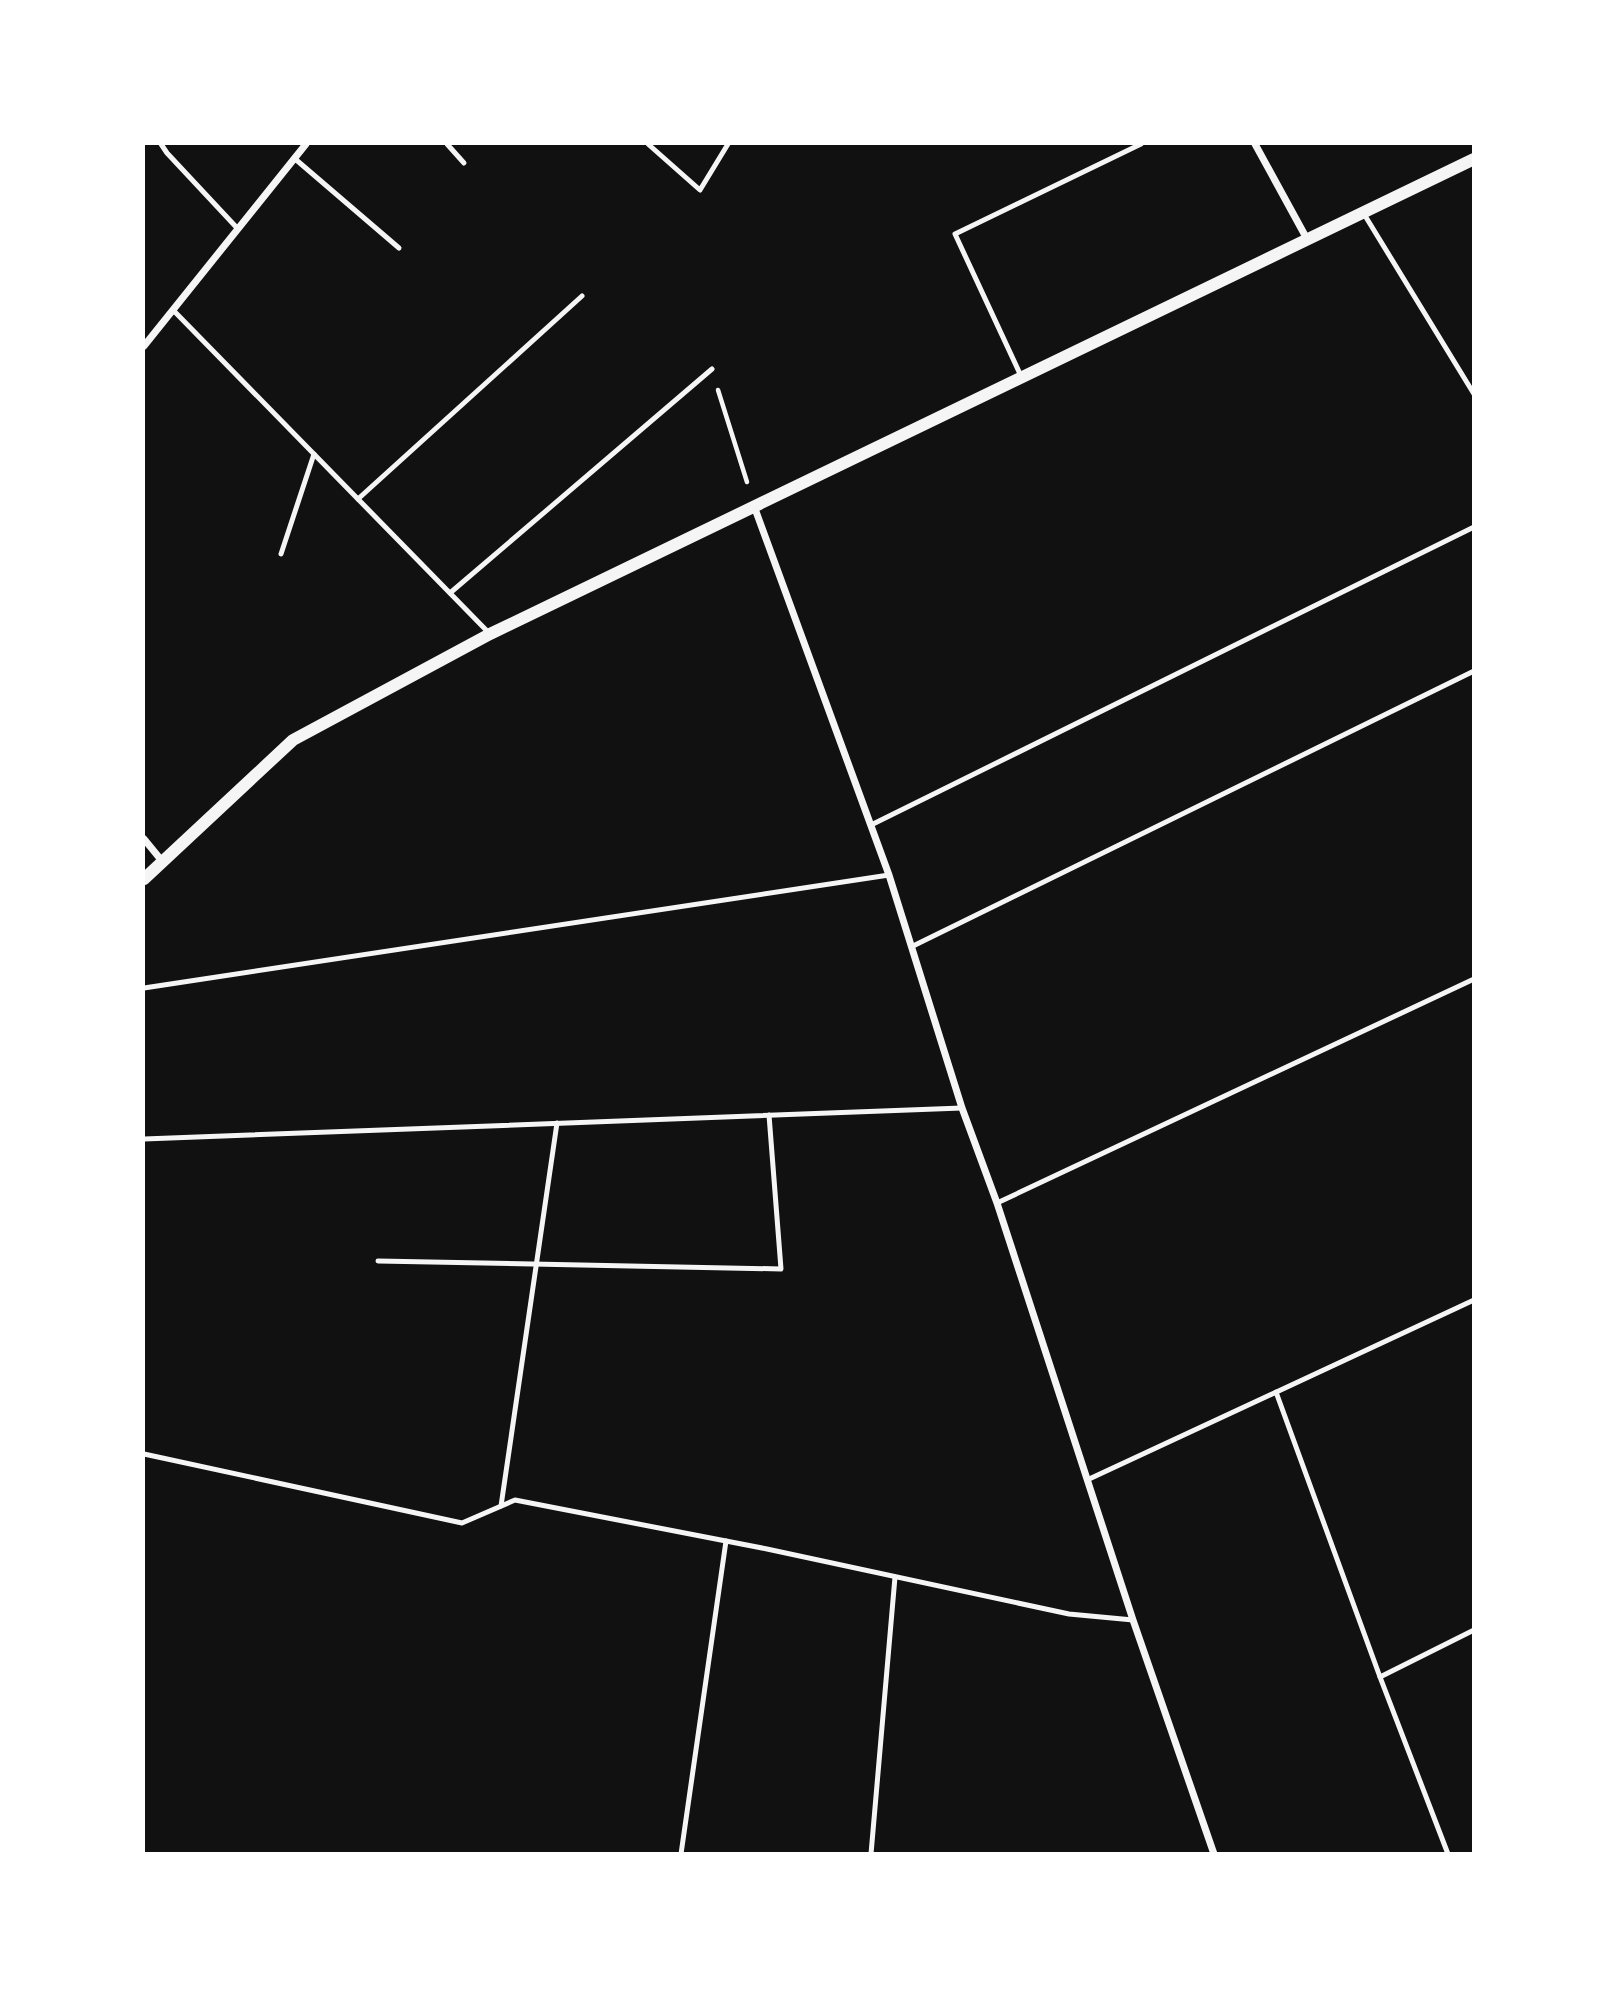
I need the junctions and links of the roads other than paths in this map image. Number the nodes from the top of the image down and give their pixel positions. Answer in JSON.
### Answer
{"nodes":[{"id":1,"x":161,"y":144,"type":"edge"},
{"id":2,"x":306,"y":144,"type":"edge"},
{"id":3,"x":447,"y":144,"type":"edge"},
{"id":4,"x":648,"y":144,"type":"edge"},
{"id":5,"x":728,"y":144,"type":"edge"},
{"id":6,"x":1142,"y":144,"type":"edge"},
{"id":7,"x":1255,"y":144,"type":"edge"},
{"id":8,"x":294,"y":158,"type":"junction"},
{"id":9,"x":1474,"y":159,"type":"edge"},
{"id":10,"x":464,"y":163,"type":"dead end"},
{"id":11,"x":1363,"y":212,"type":"junction"},
{"id":12,"x":238,"y":229,"type":"junction"},
{"id":13,"x":1307,"y":239,"type":"junction"},
{"id":14,"x":399,"y":248,"type":"dead end"},
{"id":15,"x":582,"y":296,"type":"dead end"},
{"id":16,"x":173,"y":310,"type":"junction"},
{"id":17,"x":144,"y":346,"type":"edge"},
{"id":18,"x":712,"y":369,"type":"road end"},
{"id":19,"x":1021,"y":377,"type":"junction"},
{"id":20,"x":1474,"y":394,"type":"edge"},
{"id":21,"x":314,"y":454,"type":"junction"},
{"id":22,"x":358,"y":499,"type":"junction"},
{"id":23,"x":754,"y":506,"type":"junction"},
{"id":24,"x":1474,"y":527,"type":"edge"},
{"id":25,"x":281,"y":554,"type":"dead end"},
{"id":26,"x":450,"y":593,"type":"junction"},
{"id":27,"x":490,"y":634,"type":"junction"},
{"id":28,"x":1474,"y":671,"type":"edge"},
{"id":29,"x":871,"y":825,"type":"junction"},
{"id":30,"x":144,"y":839,"type":"edge"},
{"id":31,"x":162,"y":860,"type":"junction"},
{"id":32,"x":889,"y":875,"type":"junction"},
{"id":33,"x":144,"y":879,"type":"edge"},
{"id":34,"x":913,"y":946,"type":"junction"},
{"id":35,"x":1474,"y":979,"type":"edge"},
{"id":36,"x":144,"y":988,"type":"edge"},
{"id":37,"x":962,"y":1108,"type":"junction"},
{"id":38,"x":769,"y":1115,"type":"junction"},
{"id":39,"x":557,"y":1123,"type":"junction"},
{"id":40,"x":144,"y":1139,"type":"edge"},
{"id":41,"x":997,"y":1203,"type":"junction"},
{"id":42,"x":378,"y":1261,"type":"dead end"},
{"id":43,"x":536,"y":1264,"type":"junction"},
{"id":44,"x":1474,"y":1300,"type":"edge"},
{"id":45,"x":1276,"y":1392,"type":"junction"},
{"id":46,"x":144,"y":1454,"type":"edge"},
{"id":47,"x":1087,"y":1480,"type":"junction"},
{"id":48,"x":501,"y":1506,"type":"junction"},
{"id":49,"x":726,"y":1541,"type":"junction"},
{"id":50,"x":895,"y":1577,"type":"junction"},
{"id":51,"x":1133,"y":1620,"type":"junction"},
{"id":52,"x":1474,"y":1630,"type":"edge"},
{"id":53,"x":1380,"y":1677,"type":"junction"},
{"id":54,"x":681,"y":1853,"type":"edge"},
{"id":55,"x":871,"y":1853,"type":"edge"},
{"id":56,"x":1214,"y":1853,"type":"edge"},
{"id":57,"x":1448,"y":1853,"type":"edge"}],
"edges":[{"from":1,"to":12,"type":"lane"},
{"from":2,"to":8,"type":"street"},
{"from":3,"to":10,"type":"lane"},
{"from":4,"to":5,"type":"lane"},
{"from":6,"to":19,"type":"lane"},
{"from":7,"to":13,"type":"street"},
{"from":8,"to":12,"type":"street"},
{"from":8,"to":14,"type":"lane"},
{"from":9,"to":11,"type":"street"},
{"from":11,"to":13,"type":"street"},
{"from":11,"to":20,"type":"lane"},
{"from":12,"to":16,"type":"street"},
{"from":13,"to":19,"type":"street"},
{"from":15,"to":22,"type":"lane"},
{"from":16,"to":17,"type":"street"},
{"from":16,"to":21,"type":"lane"},
{"from":18,"to":26,"type":"lane"},
{"from":19,"to":23,"type":"street"},
{"from":21,"to":22,"type":"lane"},
{"from":21,"to":25,"type":"lane"},
{"from":22,"to":26,"type":"lane"},
{"from":23,"to":27,"type":"street"},
{"from":23,"to":29,"type":"street"},
{"from":24,"to":29,"type":"lane"},
{"from":26,"to":27,"type":"lane"},
{"from":27,"to":31,"type":"street"},
{"from":28,"to":34,"type":"lane"},
{"from":29,"to":32,"type":"street"},
{"from":30,"to":31,"type":"street"},
{"from":31,"to":33,"type":"street"},
{"from":32,"to":34,"type":"street"},
{"from":32,"to":36,"type":"lane"},
{"from":34,"to":37,"type":"street"},
{"from":35,"to":41,"type":"lane"},
{"from":37,"to":38,"type":"lane"},
{"from":37,"to":41,"type":"street"},
{"from":38,"to":39,"type":"lane"},
{"from":38,"to":43,"type":"lane"},
{"from":39,"to":40,"type":"lane"},
{"from":39,"to":43,"type":"lane"},
{"from":41,"to":47,"type":"street"},
{"from":42,"to":43,"type":"lane"},
{"from":43,"to":48,"type":"lane"},
{"from":44,"to":45,"type":"lane"},
{"from":45,"to":47,"type":"lane"},
{"from":45,"to":53,"type":"lane"},
{"from":46,"to":48,"type":"lane"},
{"from":47,"to":51,"type":"street"},
{"from":48,"to":49,"type":"lane"},
{"from":49,"to":50,"type":"lane"},
{"from":49,"to":54,"type":"lane"},
{"from":50,"to":51,"type":"lane"},
{"from":50,"to":55,"type":"lane"},
{"from":51,"to":56,"type":"street"},
{"from":52,"to":53,"type":"lane"},
{"from":53,"to":57,"type":"lane"}]}
